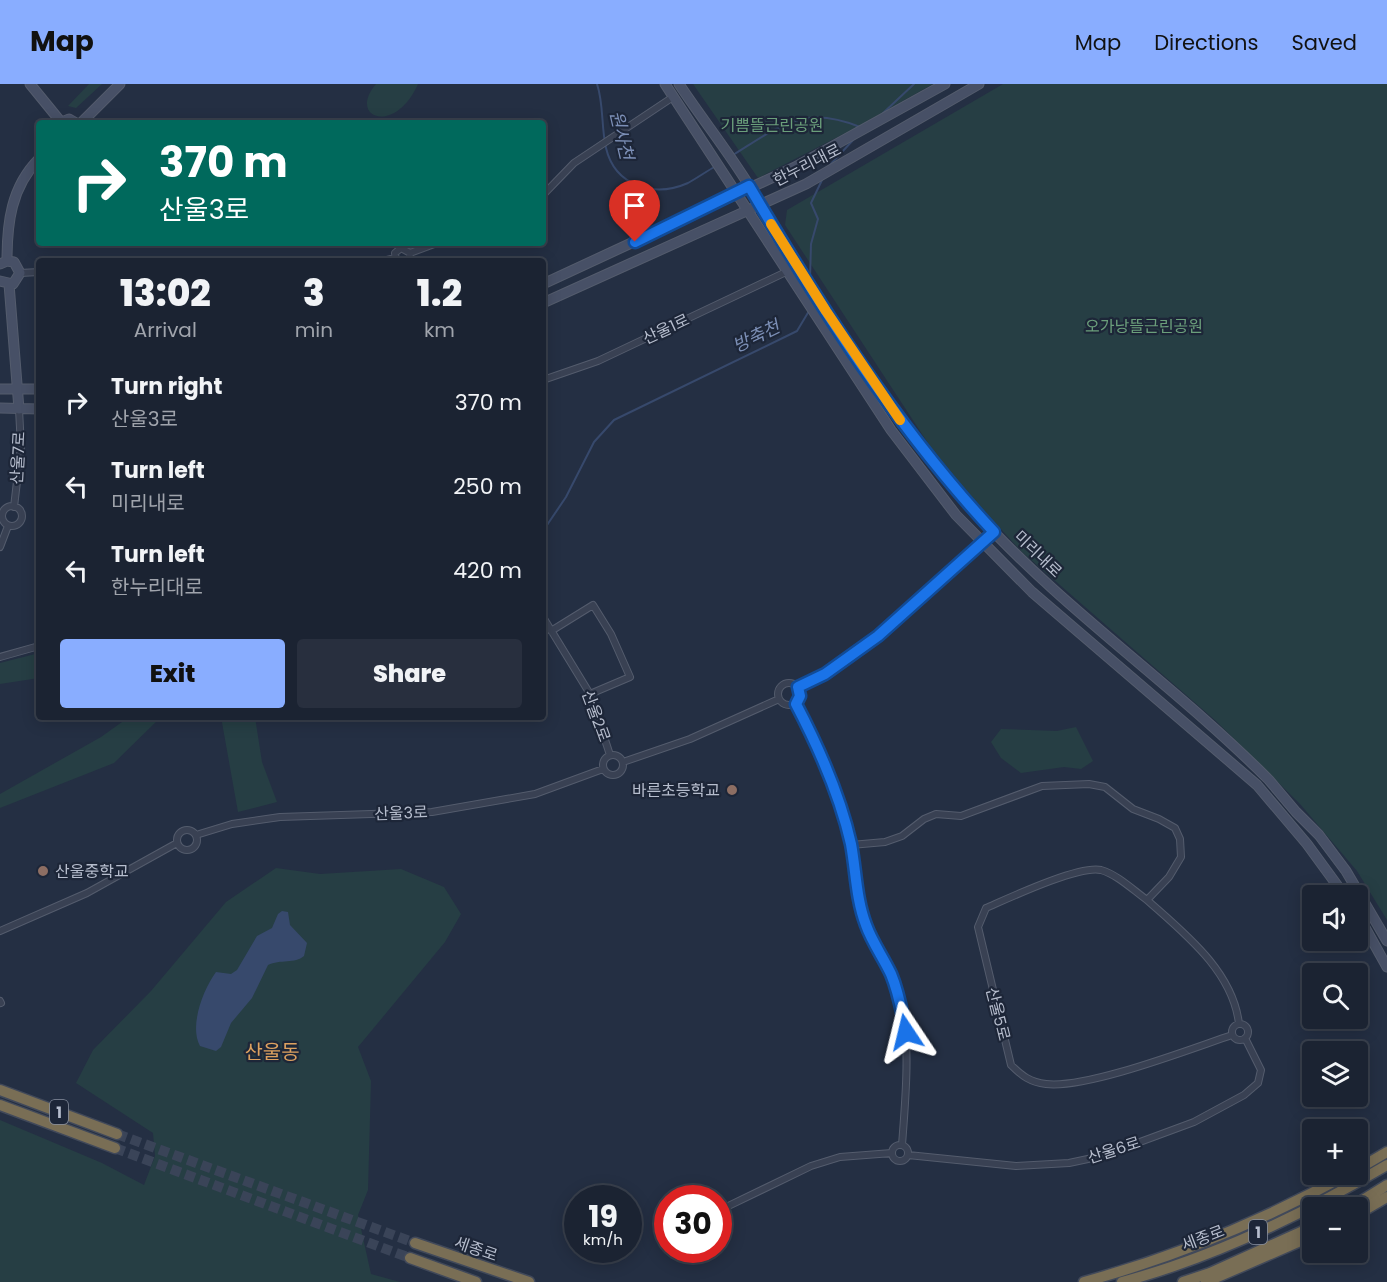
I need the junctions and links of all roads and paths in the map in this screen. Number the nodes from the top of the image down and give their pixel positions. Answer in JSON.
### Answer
{"nodes":[{"id":1,"x":30,"y":84,"type":"edge"},
{"id":2,"x":120,"y":84,"type":"edge"},
{"id":3,"x":665,"y":84,"type":"edge"},
{"id":4,"x":679,"y":84,"type":"edge"},
{"id":5,"x":945,"y":84,"type":"edge"},
{"id":6,"x":979,"y":84,"type":"edge"},
{"id":7,"x":673,"y":97,"type":"junction"},
{"id":8,"x":58,"y":120,"type":"edge"},
{"id":9,"x":82,"y":120,"type":"edge"},
{"id":10,"x":36,"y":163,"type":"edge"},
{"id":11,"x":749,"y":186,"type":"junction"},
{"id":12,"x":546,"y":192,"type":"edge"},
{"id":13,"x":737,"y":192,"type":"junction"},
{"id":14,"x":760,"y":204,"type":"junction"},
{"id":15,"x":748,"y":210,"type":"junction"},
{"id":16,"x":429,"y":246,"type":"edge"},
{"id":17,"x":410,"y":253,"type":"junction"},
{"id":18,"x":396,"y":258,"type":"edge"},
{"id":19,"x":409,"y":258,"type":"edge"},
{"id":20,"x":4,"y":262,"type":"edge"},
{"id":21,"x":36,"y":272,"type":"edge"},
{"id":22,"x":786,"y":272,"type":"junction"},
{"id":23,"x":20,"y":273,"type":"junction"},
{"id":24,"x":5,"y":283,"type":"edge"},
{"id":25,"x":546,"y":283,"type":"edge"},
{"id":26,"x":546,"y":302,"type":"edge"},
{"id":27,"x":546,"y":379,"type":"edge"},
{"id":28,"x":0,"y":389,"type":"edge"},
{"id":29,"x":36,"y":389,"type":"edge"},
{"id":30,"x":18,"y":390,"type":"junction"},
{"id":31,"x":0,"y":408,"type":"edge"},
{"id":32,"x":19,"y":409,"type":"junction"},
{"id":33,"x":36,"y":409,"type":"edge"},
{"id":34,"x":14,"y":507,"type":"junction"},
{"id":35,"x":8,"y":526,"type":"junction"},
{"id":36,"x":994,"y":532,"type":"junction"},
{"id":37,"x":982,"y":545,"type":"junction"},
{"id":38,"x":0,"y":547,"type":"edge"},
{"id":39,"x":546,"y":622,"type":"edge"},
{"id":40,"x":551,"y":631,"type":"junction"},
{"id":41,"x":36,"y":647,"type":"edge"},
{"id":42,"x":0,"y":657,"type":"edge"},
{"id":43,"x":798,"y":687,"type":"junction"},
{"id":44,"x":590,"y":694,"type":"junction"},
{"id":45,"x":779,"y":699,"type":"junction"},
{"id":46,"x":796,"y":704,"type":"junction"},
{"id":47,"x":610,"y":755,"type":"junction"},
{"id":48,"x":622,"y":762,"type":"junction"},
{"id":49,"x":603,"y":769,"type":"junction"},
{"id":50,"x":196,"y":835,"type":"junction"},
{"id":51,"x":177,"y":843,"type":"junction"},
{"id":52,"x":851,"y":845,"type":"junction"},
{"id":53,"x":1337,"y":885,"type":"edge"},
{"id":54,"x":1147,"y":900,"type":"junction"},
{"id":55,"x":0,"y":931,"type":"edge"},
{"id":56,"x":1368,"y":933,"type":"edge"},
{"id":57,"x":1387,"y":940,"type":"edge"},
{"id":58,"x":1387,"y":967,"type":"edge"},
{"id":59,"x":1239,"y":1024,"type":"junction"},
{"id":60,"x":1232,"y":1035,"type":"junction"},
{"id":61,"x":1245,"y":1038,"type":"junction"},
{"id":62,"x":0,"y":1090,"type":"edge"},
{"id":63,"x":0,"y":1105,"type":"edge"},
{"id":64,"x":117,"y":1134,"type":"tunnel mouth"},
{"id":65,"x":902,"y":1145,"type":"junction"},
{"id":66,"x":115,"y":1148,"type":"tunnel mouth"},
{"id":67,"x":1387,"y":1152,"type":"edge"},
{"id":68,"x":892,"y":1153,"type":"junction"},
{"id":69,"x":908,"y":1155,"type":"junction"},
{"id":70,"x":1368,"y":1163,"type":"edge"},
{"id":71,"x":1387,"y":1165,"type":"edge"},
{"id":72,"x":1328,"y":1185,"type":"edge"},
{"id":73,"x":1387,"y":1185,"type":"edge"},
{"id":74,"x":1368,"y":1197,"type":"edge"},
{"id":75,"x":1387,"y":1197,"type":"edge"},
{"id":76,"x":732,"y":1204,"type":"edge"},
{"id":77,"x":1368,"y":1208,"type":"edge"},
{"id":78,"x":1302,"y":1232,"type":"edge"},
{"id":79,"x":1302,"y":1240,"type":"edge"},
{"id":80,"x":415,"y":1243,"type":"tunnel mouth"},
{"id":81,"x":410,"y":1258,"type":"tunnel mouth"},
{"id":82,"x":476,"y":1282,"type":"edge"},
{"id":83,"x":529,"y":1282,"type":"edge"},
{"id":84,"x":1084,"y":1282,"type":"edge"},
{"id":85,"x":1122,"y":1282,"type":"edge"},
{"id":86,"x":1183,"y":1282,"type":"edge"},
{"id":87,"x":1206,"y":1282,"type":"edge"}],
"edges":[{"from":1,"to":8,"type":"main road"},
{"from":2,"to":9,"type":"main road"},
{"from":3,"to":7,"type":"main road","name":"미리내로"},
{"from":4,"to":11,"type":"main road","name":"미리내로"},
{"from":5,"to":11,"type":"main road","name":"한누리대로"},
{"from":6,"to":14,"type":"main road","name":"한누리대로"},
{"from":7,"to":12,"type":"street"},
{"from":7,"to":13,"type":"main road","name":"미리내로"},
{"from":10,"to":20,"type":"main road"},
{"from":11,"to":13,"type":"main road","name":"한누리대로"},
{"from":11,"to":14,"type":"main road","name":"미리내로"},
{"from":13,"to":15,"type":"main road","name":"미리내로"},
{"from":13,"to":25,"type":"main road","name":"한누리대로"},
{"from":14,"to":15,"type":"main road","name":"한누리대로"},
{"from":14,"to":36,"type":"main road","name":"미리내로"},
{"from":15,"to":22,"type":"main road","name":"미리내로"},
{"from":15,"to":26,"type":"main road","name":"한누리대로"},
{"from":16,"to":17,"type":"street"},
{"from":17,"to":18,"type":"street"},
{"from":17,"to":19,"type":"street"},
{"from":20,"to":23,"type":"main road"},
{"from":21,"to":23,"type":"street"},
{"from":22,"to":27,"type":"street","name":"산울1로"},
{"from":22,"to":37,"type":"main road","name":"미리내로"},
{"from":23,"to":24,"type":"main road"},
{"from":24,"to":30,"type":"main road"},
{"from":28,"to":30,"type":"main road"},
{"from":29,"to":30,"type":"main road"},
{"from":30,"to":32,"type":"main road"},
{"from":31,"to":32,"type":"main road"},
{"from":32,"to":33,"type":"main road"},
{"from":32,"to":34,"type":"street","name":"산울7로"},
{"from":34,"to":35,"type":"street"},
{"from":34,"to":35,"type":"street"},
{"from":35,"to":38,"type":"street"},
{"from":36,"to":37,"type":"street"},
{"from":36,"to":57,"type":"main road","name":"미리내로"},
{"from":37,"to":43,"type":"street"},
{"from":37,"to":53,"type":"main road","name":"미리내로"},
{"from":39,"to":40,"type":"street","name":"산울2로"},
{"from":40,"to":44,"type":"street","name":"산울2로"},
{"from":40,"to":44,"type":"street"},
{"from":41,"to":42,"type":"street"},
{"from":43,"to":45,"type":"street"},
{"from":43,"to":46,"type":"street"},
{"from":44,"to":47,"type":"street","name":"산울2로"},
{"from":45,"to":46,"type":"street"},
{"from":45,"to":48,"type":"street"},
{"from":46,"to":52,"type":"street"},
{"from":47,"to":48,"type":"street"},
{"from":47,"to":49,"type":"street"},
{"from":48,"to":49,"type":"street"},
{"from":49,"to":50,"type":"street","name":"산울3로"},
{"from":50,"to":51,"type":"street"},
{"from":50,"to":51,"type":"street"},
{"from":51,"to":55,"type":"street"},
{"from":52,"to":54,"type":"street"},
{"from":52,"to":65,"type":"street"},
{"from":54,"to":59,"type":"street","name":"산울5로"},
{"from":54,"to":60,"type":"street","name":"산울5로"},
{"from":56,"to":58,"type":"main road"},
{"from":59,"to":60,"type":"street"},
{"from":59,"to":61,"type":"street"},
{"from":60,"to":61,"type":"street"},
{"from":61,"to":69,"type":"street","name":"산울6로"},
{"from":62,"to":64,"type":"highway","number":"1"},
{"from":63,"to":66,"type":"highway","number":"1"},
{"from":65,"to":68,"type":"street"},
{"from":65,"to":69,"type":"street"},
{"from":67,"to":70,"type":"highway"},
{"from":68,"to":69,"type":"street"},
{"from":68,"to":76,"type":"street"},
{"from":71,"to":85,"type":"highway","name":"세종로","number":"1"},
{"from":72,"to":84,"type":"highway"},
{"from":73,"to":74,"type":"highway"},
{"from":75,"to":77,"type":"highway"},
{"from":78,"to":86,"type":"highway","name":"세종로","number":"1"},
{"from":79,"to":87,"type":"highway"},
{"from":80,"to":83,"type":"highway","name":"세종로"},
{"from":81,"to":82,"type":"highway","name":"세종로"}]}
